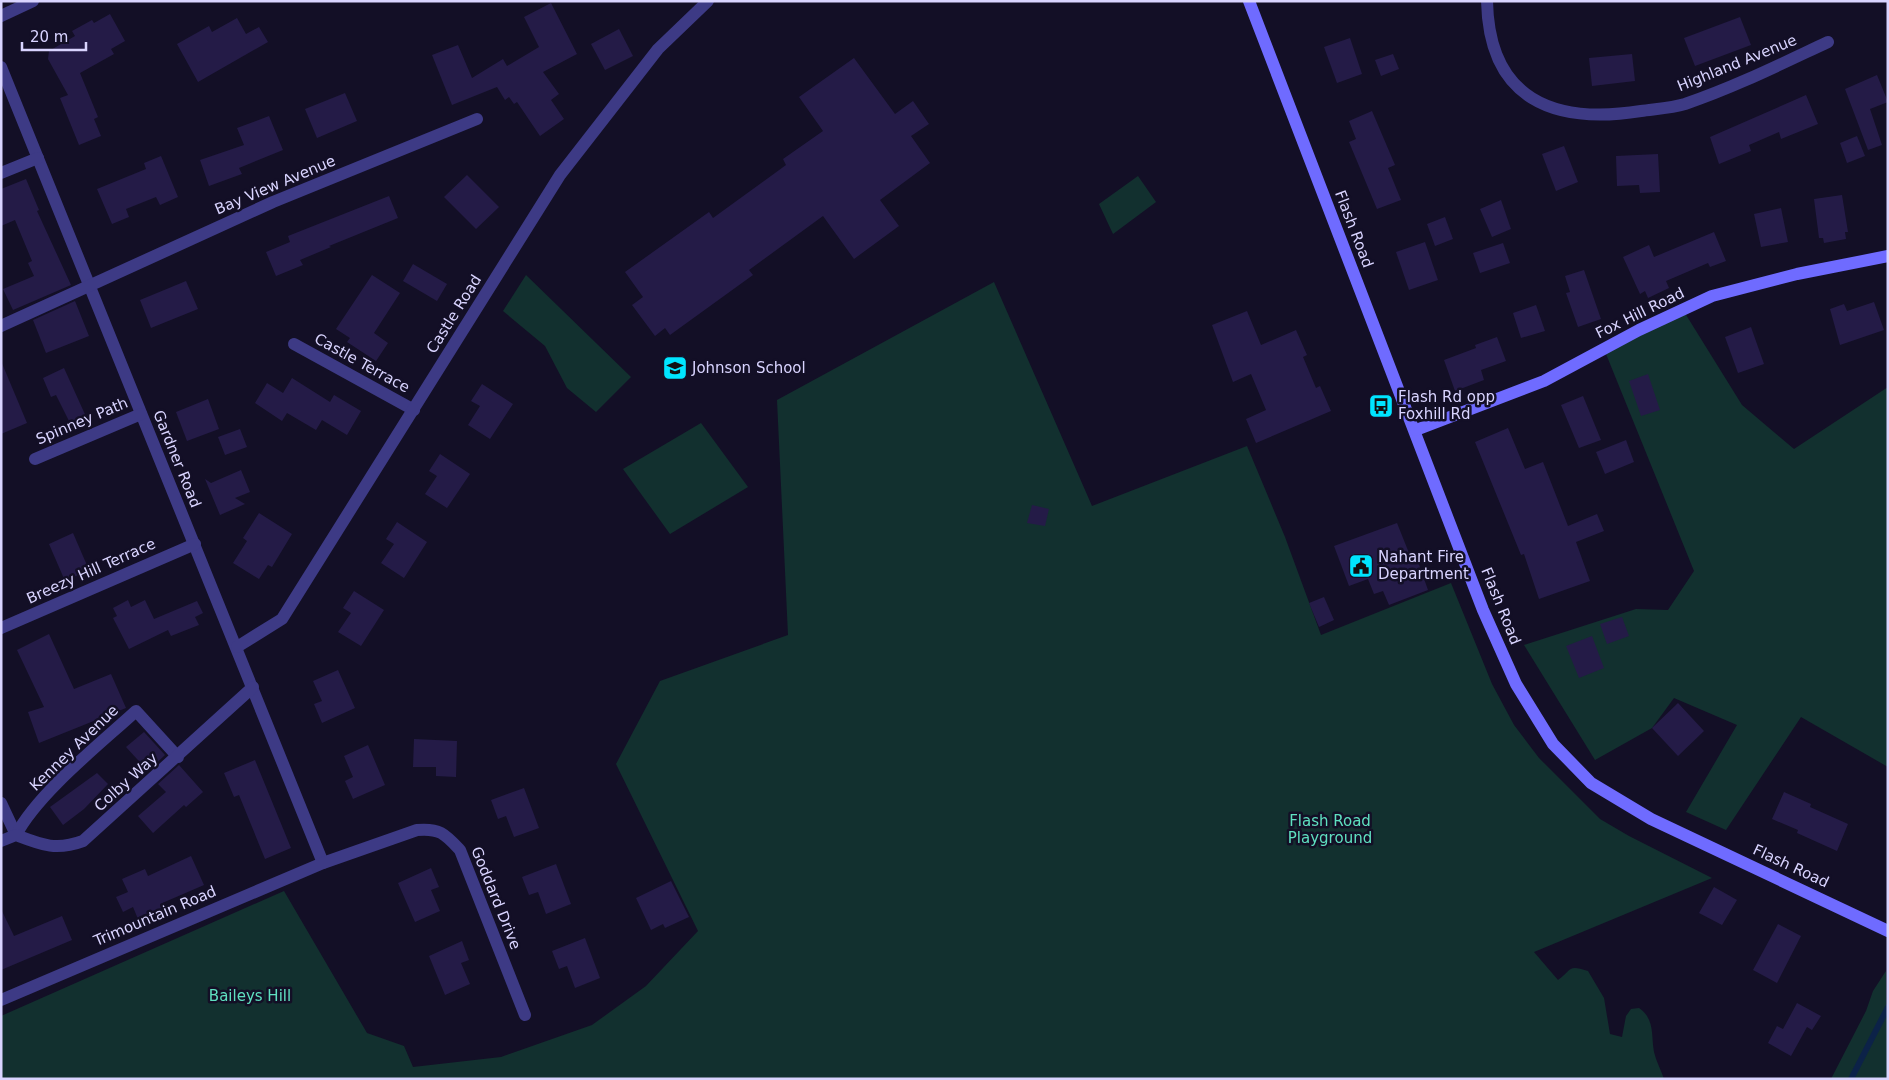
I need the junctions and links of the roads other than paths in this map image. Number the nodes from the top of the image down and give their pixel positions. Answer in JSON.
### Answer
{"nodes":[{"id":1,"x":33,"y":1,"type":"edge"},
{"id":2,"x":708,"y":1,"type":"edge"},
{"id":3,"x":1250,"y":1,"type":"edge"},
{"id":4,"x":1487,"y":1,"type":"edge"},
{"id":5,"x":1,"y":16,"type":"edge"},
{"id":6,"x":1828,"y":42,"type":"dead end"},
{"id":7,"x":1,"y":67,"type":"edge"},
{"id":8,"x":477,"y":119,"type":"dead end"},
{"id":9,"x":38,"y":158,"type":"junction"},
{"id":10,"x":1,"y":174,"type":"edge"},
{"id":11,"x":1888,"y":256,"type":"edge"},
{"id":12,"x":88,"y":286,"type":"junction"},
{"id":13,"x":1,"y":326,"type":"edge"},
{"id":14,"x":294,"y":344,"type":"dead end"},
{"id":15,"x":414,"y":410,"type":"junction"},
{"id":16,"x":141,"y":414,"type":"junction"},
{"id":17,"x":1416,"y":430,"type":"junction"},
{"id":18,"x":35,"y":459,"type":"dead end"},
{"id":19,"x":194,"y":544,"type":"junction"},
{"id":20,"x":1,"y":628,"type":"edge"},
{"id":21,"x":236,"y":647,"type":"junction"},
{"id":22,"x":253,"y":687,"type":"junction"},
{"id":23,"x":178,"y":757,"type":"junction"},
{"id":24,"x":1,"y":803,"type":"edge"},
{"id":25,"x":16,"y":835,"type":"junction"},
{"id":26,"x":1,"y":841,"type":"edge"},
{"id":27,"x":323,"y":863,"type":"junction"},
{"id":28,"x":1888,"y":931,"type":"edge"},
{"id":29,"x":1,"y":1000,"type":"edge"},
{"id":30,"x":525,"y":1015,"type":"dead end"}],
"edges":[{"from":1,"to":5,"type":"street"},
{"from":2,"to":15,"type":"street","name":"Castle Road"},
{"from":3,"to":17,"type":"main road","name":"Flash Road"},
{"from":4,"to":6,"type":"street","name":"Highland Avenue"},
{"from":7,"to":9,"type":"street","name":"Gardner Road"},
{"from":8,"to":12,"type":"street","name":"Bay View Avenue"},
{"from":9,"to":10,"type":"street"},
{"from":9,"to":12,"type":"street","name":"Gardner Road"},
{"from":11,"to":17,"type":"main road","name":"Fox Hill Road"},
{"from":12,"to":13,"type":"street","name":"Bay View Avenue"},
{"from":12,"to":16,"type":"street","name":"Gardner Road"},
{"from":14,"to":15,"type":"street","name":"Castle Terrace"},
{"from":15,"to":21,"type":"street","name":"Castle Road"},
{"from":16,"to":18,"type":"street","name":"Spinney Path"},
{"from":16,"to":19,"type":"street","name":"Gardner Road"},
{"from":17,"to":28,"type":"main road","name":"Flash Road"},
{"from":19,"to":20,"type":"street","name":"Breezy Hill Terrace"},
{"from":19,"to":21,"type":"street","name":"Gardner Road"},
{"from":21,"to":22,"type":"street","name":"Gardner Road"},
{"from":22,"to":23,"type":"street","name":"Colby Way"},
{"from":22,"to":27,"type":"street","name":"Gardner Road"},
{"from":23,"to":25,"type":"street","name":"Colby Way"},
{"from":23,"to":25,"type":"street","name":"Kenney Avenue"},
{"from":24,"to":25,"type":"street"},
{"from":25,"to":26,"type":"street"},
{"from":27,"to":29,"type":"street","name":"Trimountain Road"},
{"from":27,"to":30,"type":"street","name":"Goddard Drive"}]}
